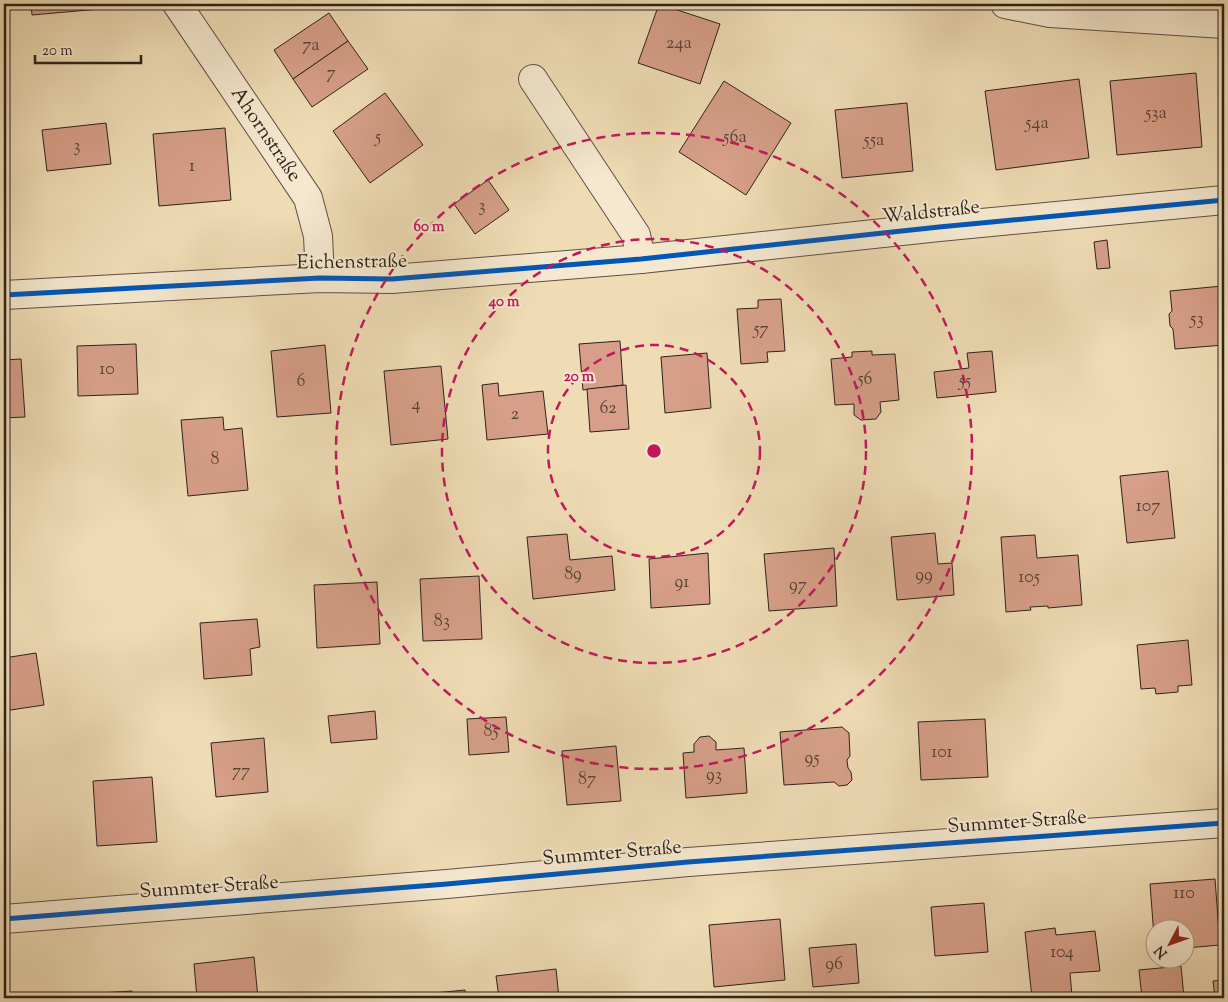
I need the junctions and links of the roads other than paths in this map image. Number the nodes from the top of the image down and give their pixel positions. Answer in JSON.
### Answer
{"nodes":[{"id":1,"x":177,"y":4,"type":"edge"},
{"id":2,"x":1005,"y":4,"type":"edge"},
{"id":3,"x":1224,"y":24,"type":"edge"},
{"id":4,"x":533,"y":79,"type":"dead end"},
{"id":5,"x":1224,"y":200,"type":"edge"},
{"id":6,"x":642,"y":259,"type":"junction"},
{"id":7,"x":320,"y":278,"type":"junction"},
{"id":8,"x":4,"y":295,"type":"edge"},
{"id":9,"x":1224,"y":822,"type":"edge"},
{"id":10,"x":4,"y":919,"type":"edge"}],
"edges":[{"from":1,"to":7,"type":"street","name":"Ahornstraße"},
{"from":2,"to":3,"type":"street"},
{"from":4,"to":6,"type":"street"},
{"from":5,"to":6,"type":"street","name":"Waldstraße"},
{"from":6,"to":7,"type":"street","name":"Eichenstraße"},
{"from":7,"to":8,"type":"street","name":"Eichenstraße"},
{"from":9,"to":10,"type":"street","name":"Summter Straße"}]}
